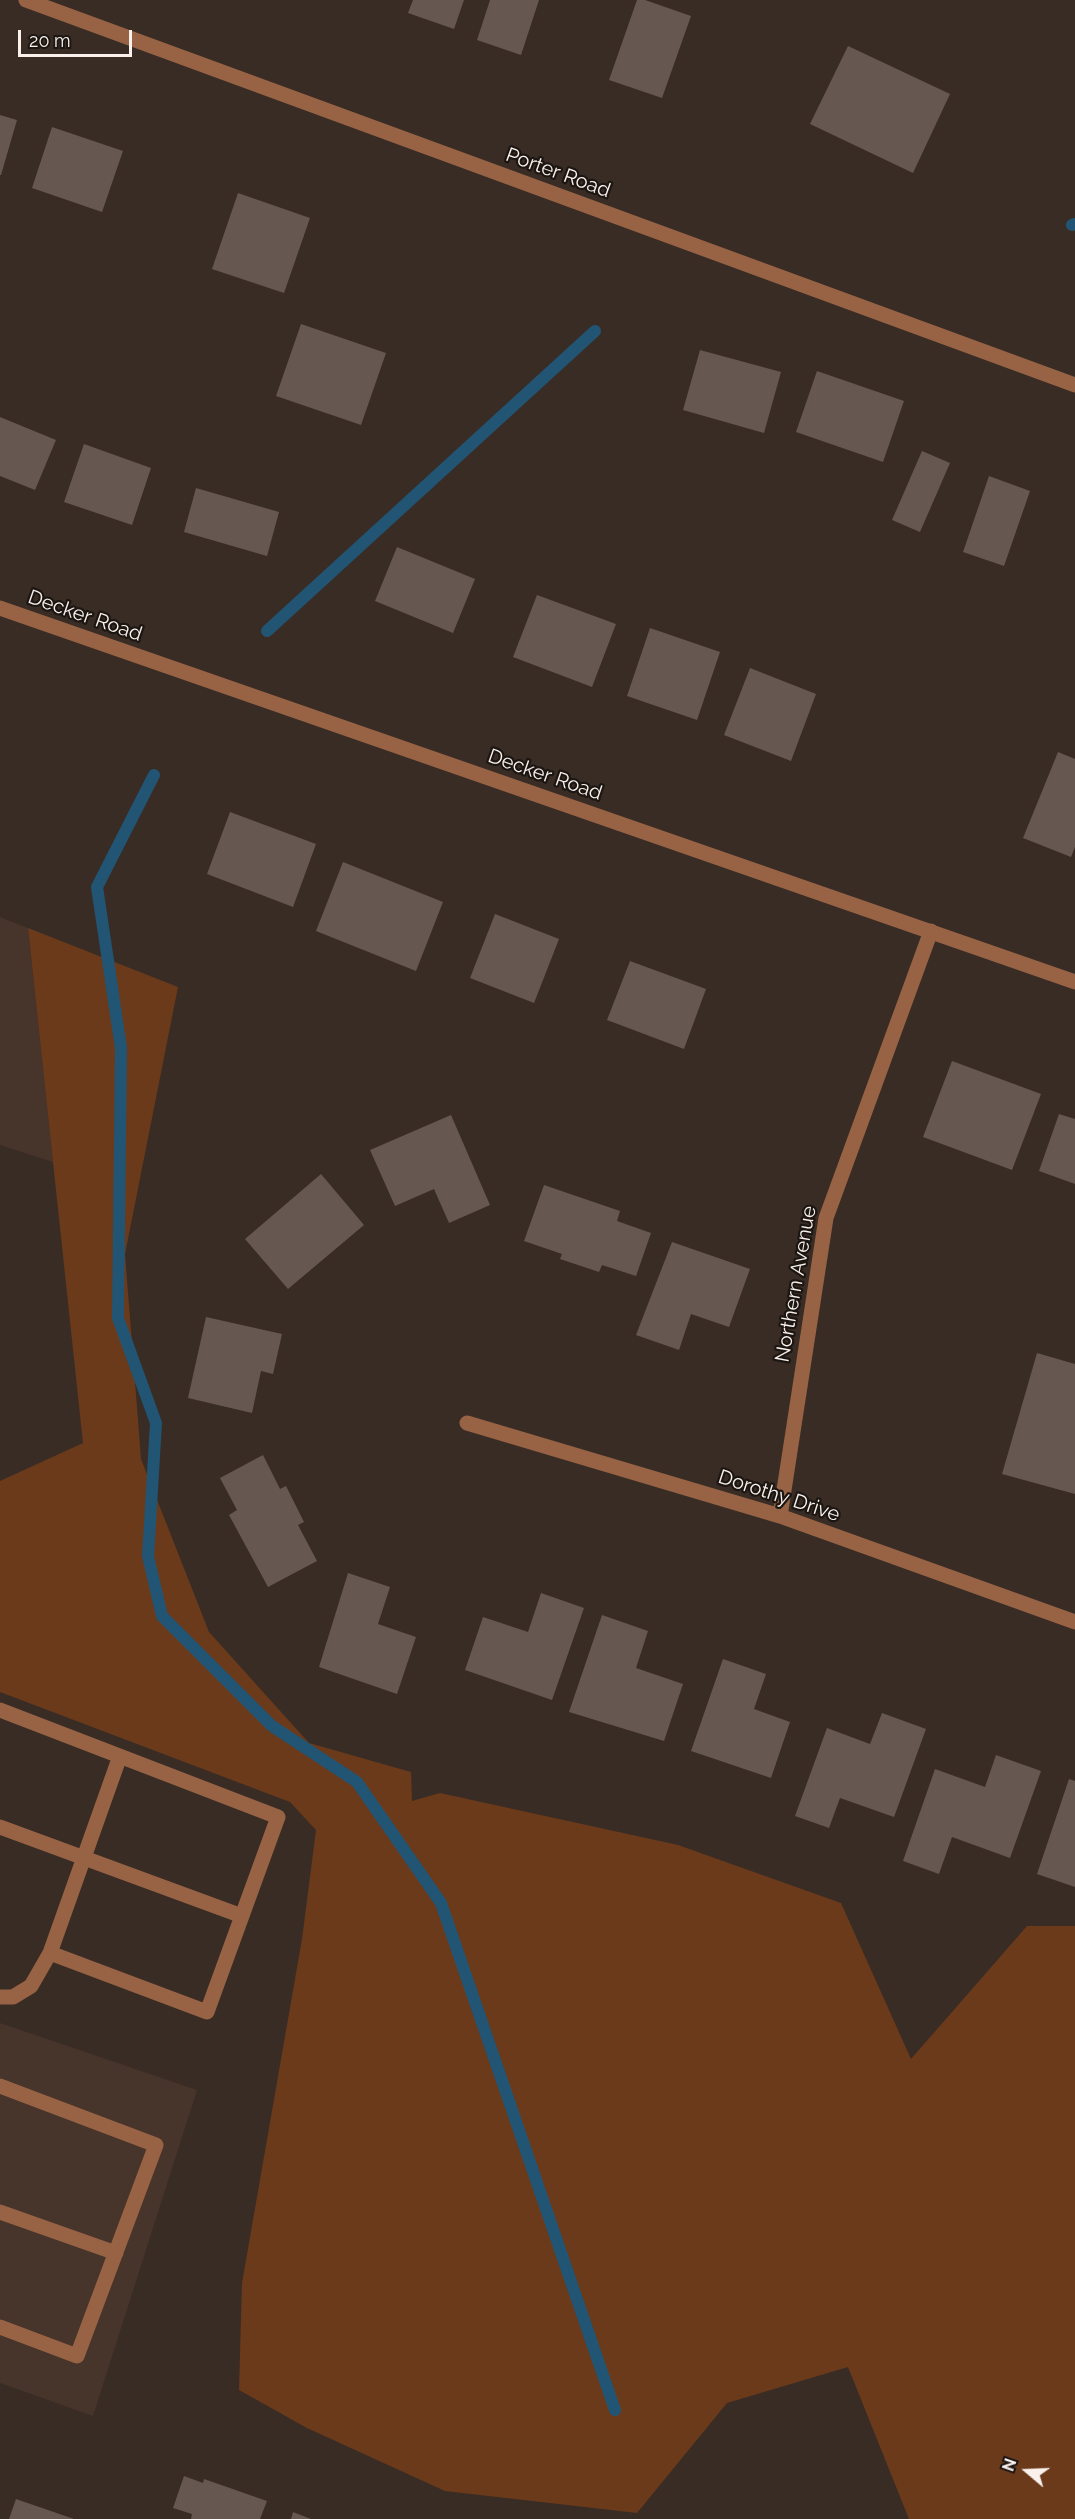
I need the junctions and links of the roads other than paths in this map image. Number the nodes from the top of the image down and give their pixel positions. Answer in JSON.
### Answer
{"nodes":[{"id":1,"x":26,"y":0,"type":"edge"},
{"id":2,"x":1075,"y":385,"type":"edge"},
{"id":3,"x":0,"y":608,"type":"edge"},
{"id":4,"x":931,"y":931,"type":"junction"},
{"id":5,"x":1075,"y":982,"type":"edge"},
{"id":6,"x":466,"y":1423,"type":"dead end"},
{"id":7,"x":780,"y":1516,"type":"junction"},
{"id":8,"x":1075,"y":1622,"type":"edge"},
{"id":9,"x":0,"y":1710,"type":"edge"},
{"id":10,"x":120,"y":1756,"type":"junction"},
{"id":11,"x":0,"y":1827,"type":"edge"},
{"id":12,"x":84,"y":1857,"type":"junction"},
{"id":13,"x":242,"y":1916,"type":"junction"},
{"id":14,"x":50,"y":1953,"type":"junction"},
{"id":15,"x":0,"y":1997,"type":"edge"},
{"id":16,"x":0,"y":2086,"type":"edge"},
{"id":17,"x":0,"y":2212,"type":"edge"},
{"id":18,"x":116,"y":2253,"type":"junction"},
{"id":19,"x":0,"y":2327,"type":"edge"}],
"edges":[{"from":1,"to":2,"type":"street","name":"Porter Road"},
{"from":3,"to":4,"type":"street","name":"Decker Road"},
{"from":4,"to":5,"type":"street","name":"Decker Road"},
{"from":4,"to":7,"type":"street","name":"Northern Avenue"},
{"from":6,"to":7,"type":"street","name":"Dorothy Drive"},
{"from":7,"to":8,"type":"street","name":"Dorothy Drive"},
{"from":9,"to":10,"type":"street"},
{"from":10,"to":12,"type":"street"},
{"from":10,"to":13,"type":"street"},
{"from":11,"to":12,"type":"street"},
{"from":12,"to":13,"type":"street"},
{"from":12,"to":14,"type":"street"},
{"from":13,"to":14,"type":"street"},
{"from":14,"to":15,"type":"street"},
{"from":16,"to":18,"type":"street"},
{"from":17,"to":18,"type":"street"},
{"from":18,"to":19,"type":"street"}]}
